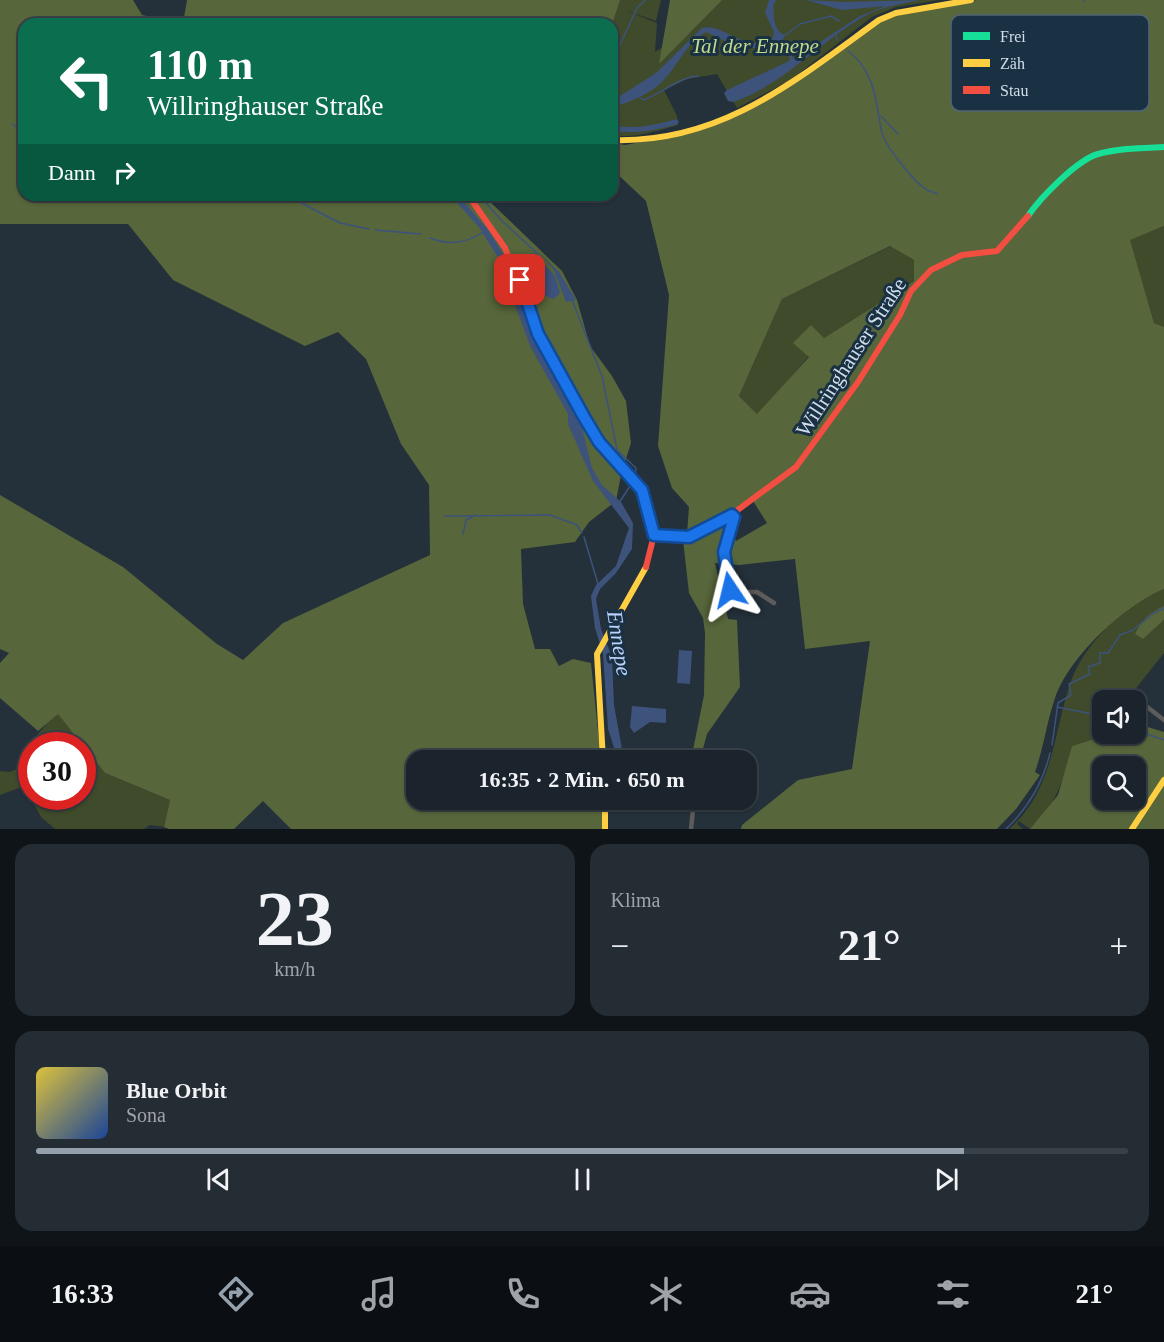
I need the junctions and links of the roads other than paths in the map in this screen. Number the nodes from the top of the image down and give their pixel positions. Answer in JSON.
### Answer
{"nodes":[{"id":1,"x":971,"y":0,"type":"edge"},
{"id":2,"x":618,"y":140,"type":"edge"},
{"id":3,"x":1164,"y":147,"type":"edge"},
{"id":4,"x":472,"y":201,"type":"edge"},
{"id":5,"x":732,"y":515,"type":"junction"},
{"id":6,"x":654,"y":535,"type":"junction"},
{"id":7,"x":774,"y":603,"type":"dead end"},
{"id":8,"x":1146,"y":706,"type":"edge"},
{"id":9,"x":1164,"y":720,"type":"edge"},
{"id":10,"x":602,"y":750,"type":"edge"},
{"id":11,"x":1164,"y":780,"type":"edge"},
{"id":12,"x":605,"y":810,"type":"edge"},
{"id":13,"x":693,"y":810,"type":"edge"},
{"id":14,"x":605,"y":829,"type":"edge"},
{"id":15,"x":691,"y":829,"type":"edge"},
{"id":16,"x":1132,"y":829,"type":"edge"}],
"edges":[{"from":1,"to":2,"type":"street"},
{"from":3,"to":5,"type":"street","name":"Willringhauser Straße"},
{"from":4,"to":6,"type":"street"},
{"from":5,"to":6,"type":"street","name":"Willringhauser Straße"},
{"from":5,"to":7,"type":"street"},
{"from":6,"to":10,"type":"street"},
{"from":8,"to":9,"type":"street"},
{"from":11,"to":16,"type":"street"},
{"from":12,"to":14,"type":"street"},
{"from":13,"to":15,"type":"street"}]}
